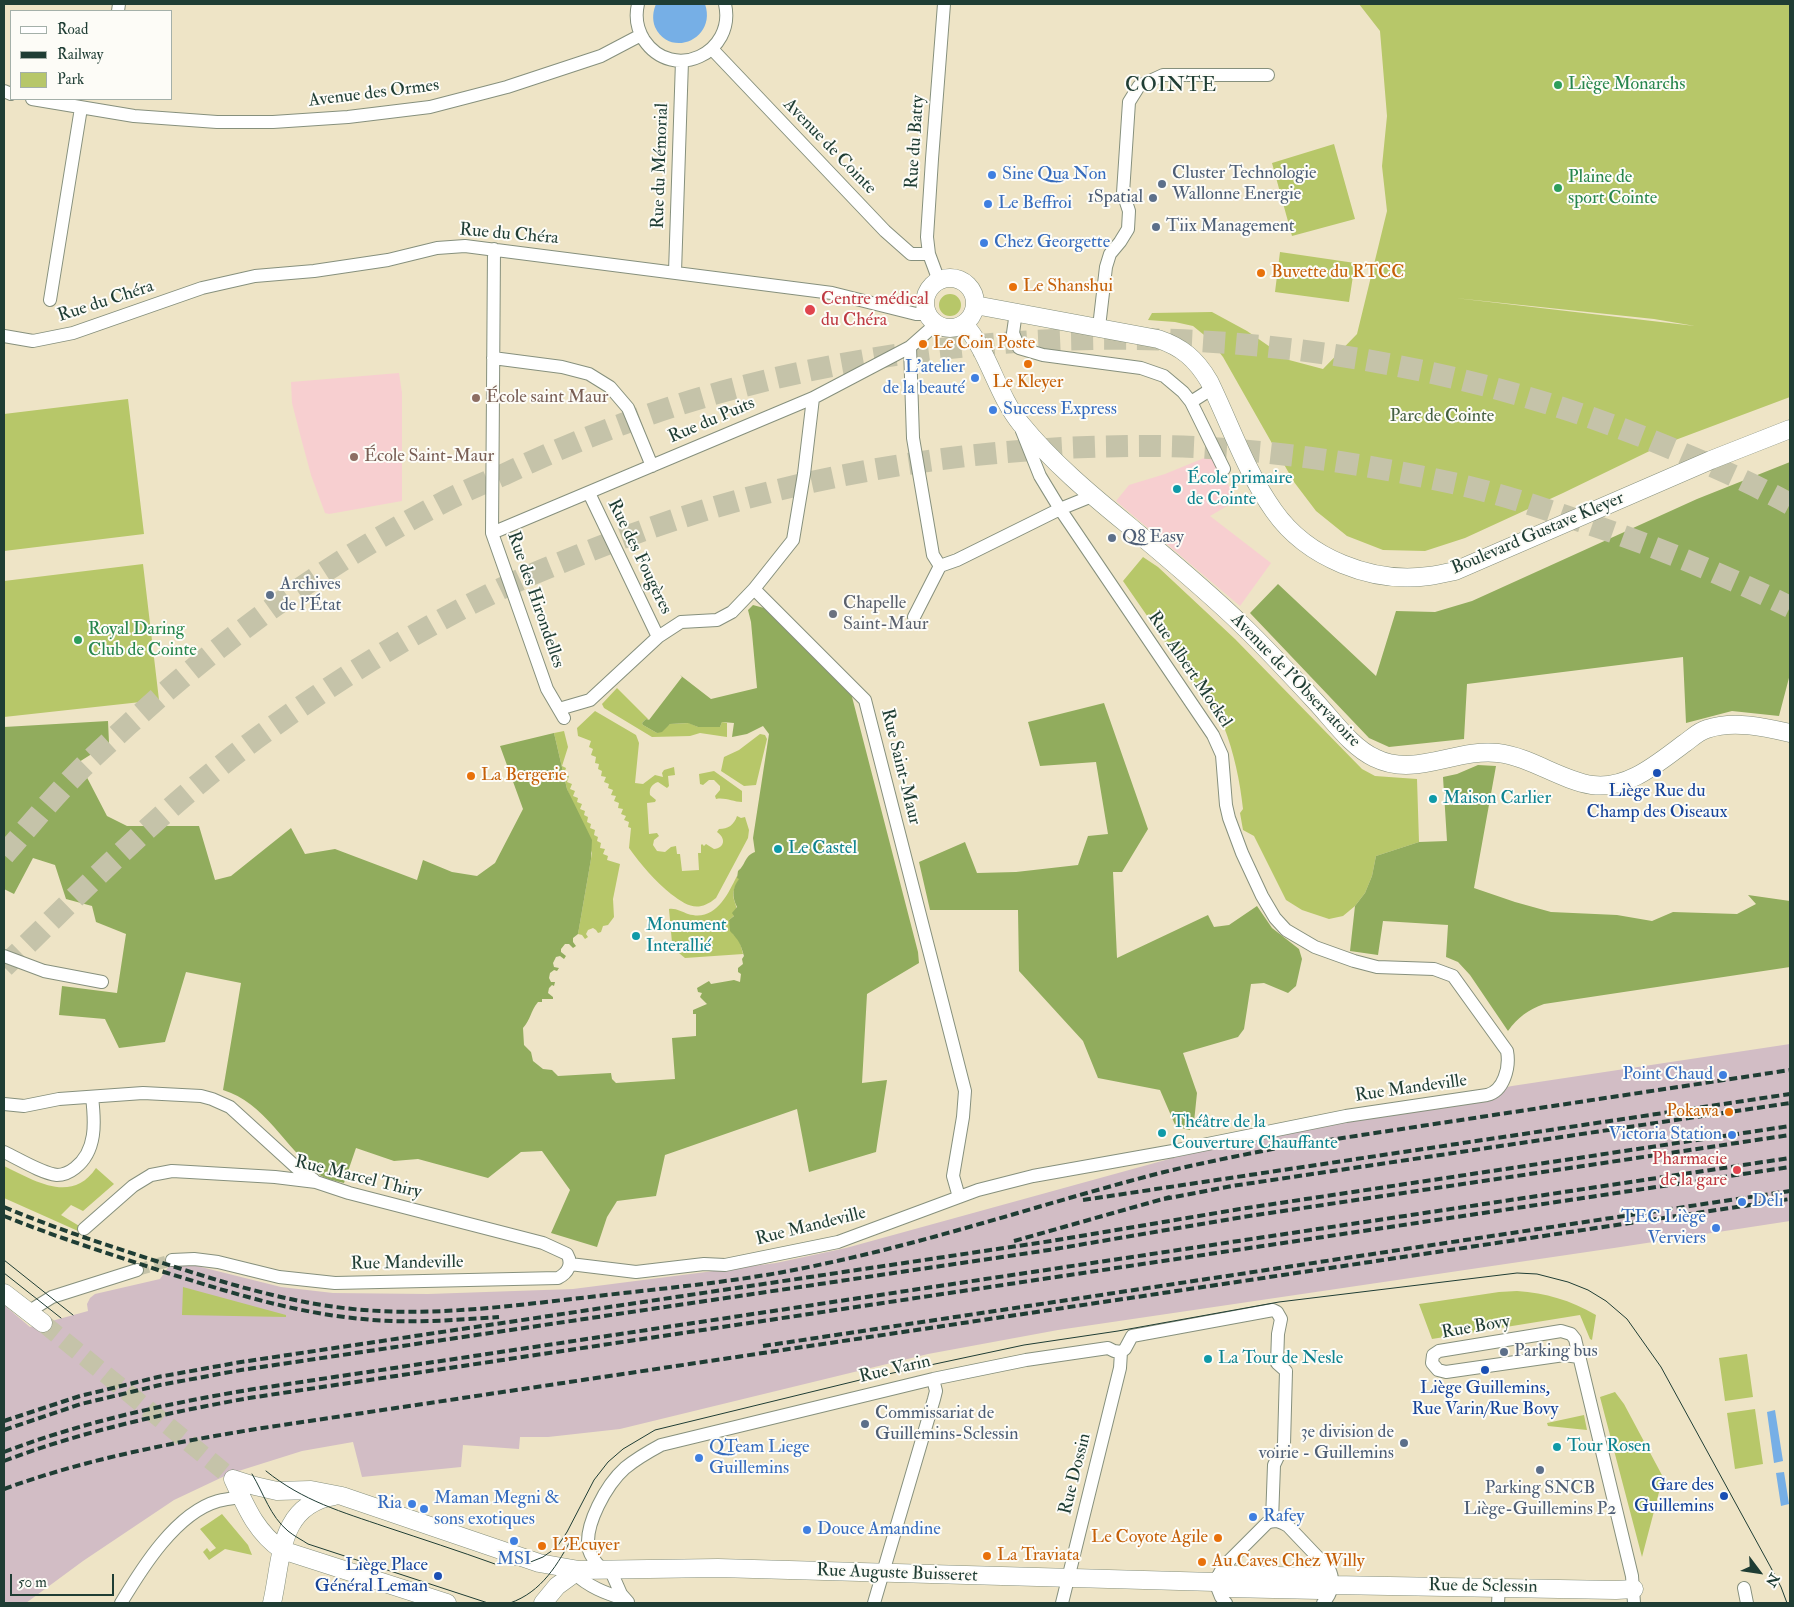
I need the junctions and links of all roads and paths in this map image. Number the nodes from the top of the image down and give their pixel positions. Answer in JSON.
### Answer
{"nodes":[{"id":1,"x":638,"y":4,"type":"edge"},
{"id":2,"x":725,"y":4,"type":"edge"},
{"id":3,"x":944,"y":4,"type":"edge"},
{"id":4,"x":641,"y":35,"type":"junction"},
{"id":5,"x":712,"y":49,"type":"junction"},
{"id":6,"x":682,"y":61,"type":"junction"},
{"id":7,"x":1268,"y":75,"type":"dead end"},
{"id":8,"x":37,"y":100,"type":"edge"},
{"id":9,"x":106,"y":100,"type":"edge"},
{"id":10,"x":81,"y":108,"type":"junction"},
{"id":11,"x":100,"y":111,"type":"junction"},
{"id":12,"x":494,"y":249,"type":"junction"},
{"id":13,"x":929,"y":254,"type":"junction"},
{"id":14,"x":675,"y":272,"type":"junction"},
{"id":15,"x":939,"y":281,"type":"junction"},
{"id":16,"x":50,"y":300,"type":"dead end"},
{"id":17,"x":975,"y":305,"type":"junction"},
{"id":18,"x":1016,"y":312,"type":"junction"},
{"id":19,"x":932,"y":319,"type":"junction"},
{"id":20,"x":964,"y":324,"type":"junction"},
{"id":21,"x":1099,"y":327,"type":"junction"},
{"id":22,"x":4,"y":336,"type":"edge"},
{"id":23,"x":910,"y":348,"type":"junction"},
{"id":24,"x":493,"y":358,"type":"junction"},
{"id":25,"x":1213,"y":388,"type":"junction"},
{"id":26,"x":813,"y":398,"type":"junction"},
{"id":27,"x":1191,"y":402,"type":"junction"},
{"id":28,"x":1018,"y":422,"type":"junction"},
{"id":29,"x":1790,"y":429,"type":"edge"},
{"id":30,"x":652,"y":466,"type":"junction"},
{"id":31,"x":1224,"y":469,"type":"dead end"},
{"id":32,"x":589,"y":493,"type":"junction"},
{"id":33,"x":1092,"y":496,"type":"junction"},
{"id":34,"x":1060,"y":509,"type":"junction"},
{"id":35,"x":492,"y":533,"type":"junction"},
{"id":36,"x":940,"y":566,"type":"junction"},
{"id":37,"x":754,"y":589,"type":"junction"},
{"id":38,"x":914,"y":617,"type":"dead end"},
{"id":39,"x":658,"y":637,"type":"junction"},
{"id":40,"x":1790,"y":733,"type":"edge"},
{"id":41,"x":4,"y":956,"type":"edge"},
{"id":42,"x":102,"y":982,"type":"dead end"},
{"id":43,"x":1504,"y":1075,"type":"joint"},
{"id":44,"x":92,"y":1097,"type":"junction"},
{"id":45,"x":4,"y":1104,"type":"edge"},
{"id":46,"x":4,"y":1152,"type":"edge"},
{"id":47,"x":316,"y":1182,"type":"junction"},
{"id":48,"x":959,"y":1197,"type":"junction"},
{"id":49,"x":84,"y":1229,"type":"dead end"},
{"id":50,"x":172,"y":1260,"type":"tunnel mouth"},
{"id":51,"x":570,"y":1264,"type":"junction"},
{"id":52,"x":137,"y":1270,"type":"tunnel mouth"},
{"id":53,"x":4,"y":1293,"type":"edge"},
{"id":54,"x":28,"y":1312,"type":"junction"},
{"id":55,"x":43,"y":1323,"type":"tunnel mouth"},
{"id":56,"x":1121,"y":1352,"type":"junction"},
{"id":57,"x":1579,"y":1357,"type":"junction"},
{"id":58,"x":933,"y":1379,"type":"junction"},
{"id":59,"x":342,"y":1496,"type":"junction"},
{"id":60,"x":241,"y":1497,"type":"junction"},
{"id":61,"x":1272,"y":1520,"type":"junction"},
{"id":62,"x":282,"y":1550,"type":"junction"},
{"id":63,"x":311,"y":1559,"type":"junction"},
{"id":64,"x":606,"y":1569,"type":"junction"},
{"id":65,"x":576,"y":1572,"type":"junction"},
{"id":66,"x":884,"y":1574,"type":"junction"},
{"id":67,"x":279,"y":1575,"type":"junction"},
{"id":68,"x":1068,"y":1578,"type":"junction"},
{"id":69,"x":1215,"y":1582,"type":"junction"},
{"id":70,"x":1332,"y":1585,"type":"junction"},
{"id":71,"x":1744,"y":1588,"type":"dead end"},
{"id":72,"x":1498,"y":1595,"type":"edge"},
{"id":73,"x":1634,"y":1596,"type":"edge"},
{"id":74,"x":627,"y":1601,"type":"edge"},
{"id":75,"x":120,"y":1603,"type":"edge"},
{"id":76,"x":272,"y":1603,"type":"edge"},
{"id":77,"x":446,"y":1603,"type":"edge"},
{"id":78,"x":543,"y":1603,"type":"edge"},
{"id":79,"x":874,"y":1603,"type":"edge"},
{"id":80,"x":1062,"y":1603,"type":"edge"},
{"id":81,"x":1226,"y":1603,"type":"edge"},
{"id":82,"x":1323,"y":1603,"type":"edge"},
{"id":83,"x":1746,"y":1603,"type":"edge"}],
"edges":[{"from":1,"to":4,"type":"street"},
{"from":2,"to":5,"type":"street"},
{"from":3,"to":13,"type":"street","name":"Rue du Batty"},
{"from":4,"to":6,"type":"street"},
{"from":4,"to":11,"type":"street","name":"Avenue des Ormes"},
{"from":5,"to":6,"type":"street"},
{"from":5,"to":13,"type":"street","name":"Avenue de Cointe"},
{"from":6,"to":14,"type":"street","name":"Rue du Mémorial"},
{"from":7,"to":21,"type":"street"},
{"from":8,"to":10,"type":"street","name":"Avenue des Ormes"},
{"from":9,"to":11,"type":"street"},
{"from":10,"to":11,"type":"street","name":"Avenue des Ormes"},
{"from":10,"to":16,"type":"street"},
{"from":12,"to":14,"type":"street","name":"Rue du Chéra"},
{"from":12,"to":22,"type":"street","name":"Rue du Chéra"},
{"from":12,"to":24,"type":"street","name":"Rue des Hirondelles"},
{"from":13,"to":15,"type":"street","name":"Rue du Batty"},
{"from":14,"to":19,"type":"street","name":"Rue du Chéra"},
{"from":15,"to":17,"type":"street"},
{"from":15,"to":19,"type":"street"},
{"from":17,"to":18,"type":"street","name":"Boulevard Gustave Kleyer"},
{"from":17,"to":20,"type":"street"},
{"from":18,"to":21,"type":"street","name":"Boulevard Gustave Kleyer"},
{"from":18,"to":27,"type":"street"},
{"from":19,"to":20,"type":"street"},
{"from":19,"to":23,"type":"street","name":"Rue du Puits"},
{"from":20,"to":28,"type":"street","name":"Avenue de l'Observatoire"},
{"from":21,"to":25,"type":"street","name":"Boulevard Gustave Kleyer"},
{"from":23,"to":26,"type":"street","name":"Rue du Puits"},
{"from":23,"to":36,"type":"street"},
{"from":24,"to":30,"type":"street"},
{"from":24,"to":35,"type":"street","name":"Rue des Hirondelles"},
{"from":25,"to":27,"type":"street"},
{"from":25,"to":29,"type":"street","name":"Boulevard Gustave Kleyer"},
{"from":26,"to":30,"type":"street","name":"Rue du Puits"},
{"from":26,"to":37,"type":"street"},
{"from":27,"to":31,"type":"street"},
{"from":28,"to":33,"type":"street","name":"Avenue de l'Observatoire"},
{"from":28,"to":34,"type":"street","name":"Rue Albert Mockel"},
{"from":30,"to":32,"type":"street","name":"Rue du Puits"},
{"from":32,"to":35,"type":"street","name":"Rue du Puits"},
{"from":32,"to":39,"type":"street","name":"Rue des Fougères"},
{"from":33,"to":34,"type":"street"},
{"from":33,"to":40,"type":"street","name":"Avenue de l'Observatoire"},
{"from":34,"to":36,"type":"street"},
{"from":34,"to":43,"type":"street","name":"Rue Albert Mockel"},
{"from":35,"to":39,"type":"street","name":"Rue des Hirondelles"},
{"from":36,"to":38,"type":"street"},
{"from":37,"to":39,"type":"street"},
{"from":37,"to":48,"type":"street","name":"Rue Saint-Maur"},
{"from":41,"to":42,"type":"street"},
{"from":43,"to":48,"type":"street","name":"Rue Mandeville"},
{"from":44,"to":45,"type":"street"},
{"from":44,"to":46,"type":"street"},
{"from":44,"to":47,"type":"street"},
{"from":47,"to":49,"type":"street","name":"Rue Marcel Thiry"},
{"from":47,"to":51,"type":"street","name":"Rue Marcel Thiry"},
{"from":48,"to":51,"type":"street","name":"Rue Mandeville"},
{"from":50,"to":51,"type":"street","name":"Rue Mandeville"},
{"from":52,"to":54,"type":"street"},
{"from":53,"to":54,"type":"street"},
{"from":54,"to":55,"type":"street"},
{"from":56,"to":58,"type":"street","name":"Rue Varin"},
{"from":56,"to":61,"type":"street"},
{"from":56,"to":68,"type":"street","name":"Rue Dossin"},
{"from":57,"to":57,"type":"street","name":"Rue Bovy"},
{"from":57,"to":73,"type":"street","name":"Rue Bovy"},
{"from":58,"to":64,"type":"street","name":"Rue Varin"},
{"from":58,"to":66,"type":"street"},
{"from":59,"to":60,"type":"street","name":"Rue Auguste Buisseret"},
{"from":59,"to":62,"type":"street"},
{"from":59,"to":65,"type":"street","name":"Rue Auguste Buisseret"},
{"from":60,"to":62,"type":"street"},
{"from":60,"to":75,"type":"street"},
{"from":61,"to":69,"type":"street"},
{"from":61,"to":70,"type":"street"},
{"from":62,"to":63,"type":"street"},
{"from":62,"to":67,"type":"street"},
{"from":63,"to":67,"type":"street"},
{"from":63,"to":77,"type":"street"},
{"from":64,"to":65,"type":"street","name":"Rue Auguste Buisseret"},
{"from":64,"to":66,"type":"street","name":"Rue Auguste Buisseret"},
{"from":64,"to":74,"type":"street","name":"Rue Varin"},
{"from":65,"to":74,"type":"street"},
{"from":65,"to":78,"type":"street"},
{"from":66,"to":68,"type":"street","name":"Rue Auguste Buisseret"},
{"from":66,"to":79,"type":"street"},
{"from":67,"to":76,"type":"street"},
{"from":68,"to":69,"type":"street","name":"Rue Auguste Buisseret"},
{"from":68,"to":80,"type":"street","name":"Rue Dossin"},
{"from":69,"to":70,"type":"street","name":"Rue de Sclessin"},
{"from":69,"to":81,"type":"street"},
{"from":70,"to":72,"type":"street","name":"Rue de Sclessin"},
{"from":70,"to":82,"type":"street"},
{"from":71,"to":83,"type":"street"},
{"from":72,"to":73,"type":"street","name":"Rue de Sclessin"}]}
